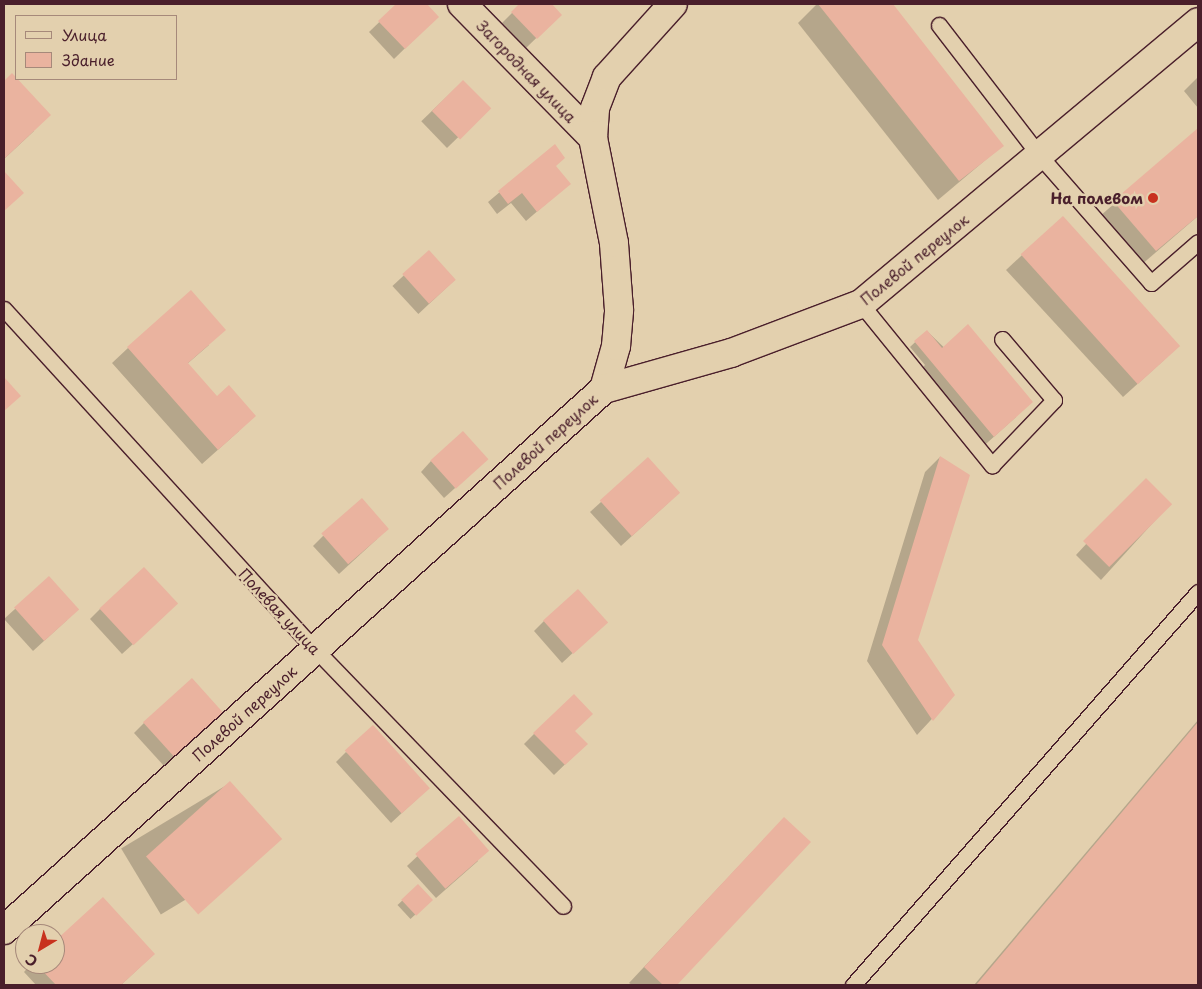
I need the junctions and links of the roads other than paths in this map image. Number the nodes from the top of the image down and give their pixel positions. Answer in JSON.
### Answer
{"nodes":[{"id":1,"x":462,"y":4,"type":"edge"},
{"id":2,"x":673,"y":4,"type":"edge"},
{"id":3,"x":1198,"y":22,"type":"edge"},
{"id":4,"x":939,"y":24,"type":"dead end"},
{"id":5,"x":593,"y":138,"type":"junction"},
{"id":6,"x":1039,"y":155,"type":"junction"},
{"id":7,"x":1198,"y":242,"type":"edge"},
{"id":8,"x":861,"y":304,"type":"junction"},
{"id":9,"x":4,"y":309,"type":"edge"},
{"id":10,"x":1002,"y":340,"type":"dead end"},
{"id":11,"x":604,"y":389,"type":"junction"},
{"id":12,"x":1198,"y":592,"type":"edge"},
{"id":13,"x":315,"y":649,"type":"junction"},
{"id":14,"x":563,"y":906,"type":"dead end"},
{"id":15,"x":4,"y":930,"type":"edge"},
{"id":16,"x":853,"y":985,"type":"edge"}],
"edges":[{"from":1,"to":5,"type":"street","name":"Загородная улица"},
{"from":2,"to":5,"type":"street"},
{"from":3,"to":6,"type":"street","name":"Полевой переулок"},
{"from":4,"to":6,"type":"lane"},
{"from":5,"to":11,"type":"street"},
{"from":6,"to":7,"type":"lane"},
{"from":6,"to":8,"type":"street","name":"Полевой переулок"},
{"from":8,"to":10,"type":"lane"},
{"from":8,"to":11,"type":"street","name":"Полевой переулок"},
{"from":9,"to":13,"type":"lane","name":"Полевая улица"},
{"from":11,"to":13,"type":"street","name":"Полевой переулок"},
{"from":12,"to":16,"type":"lane"},
{"from":13,"to":14,"type":"lane","name":"Полевая улица"},
{"from":13,"to":15,"type":"street","name":"Полевой переулок"}]}
